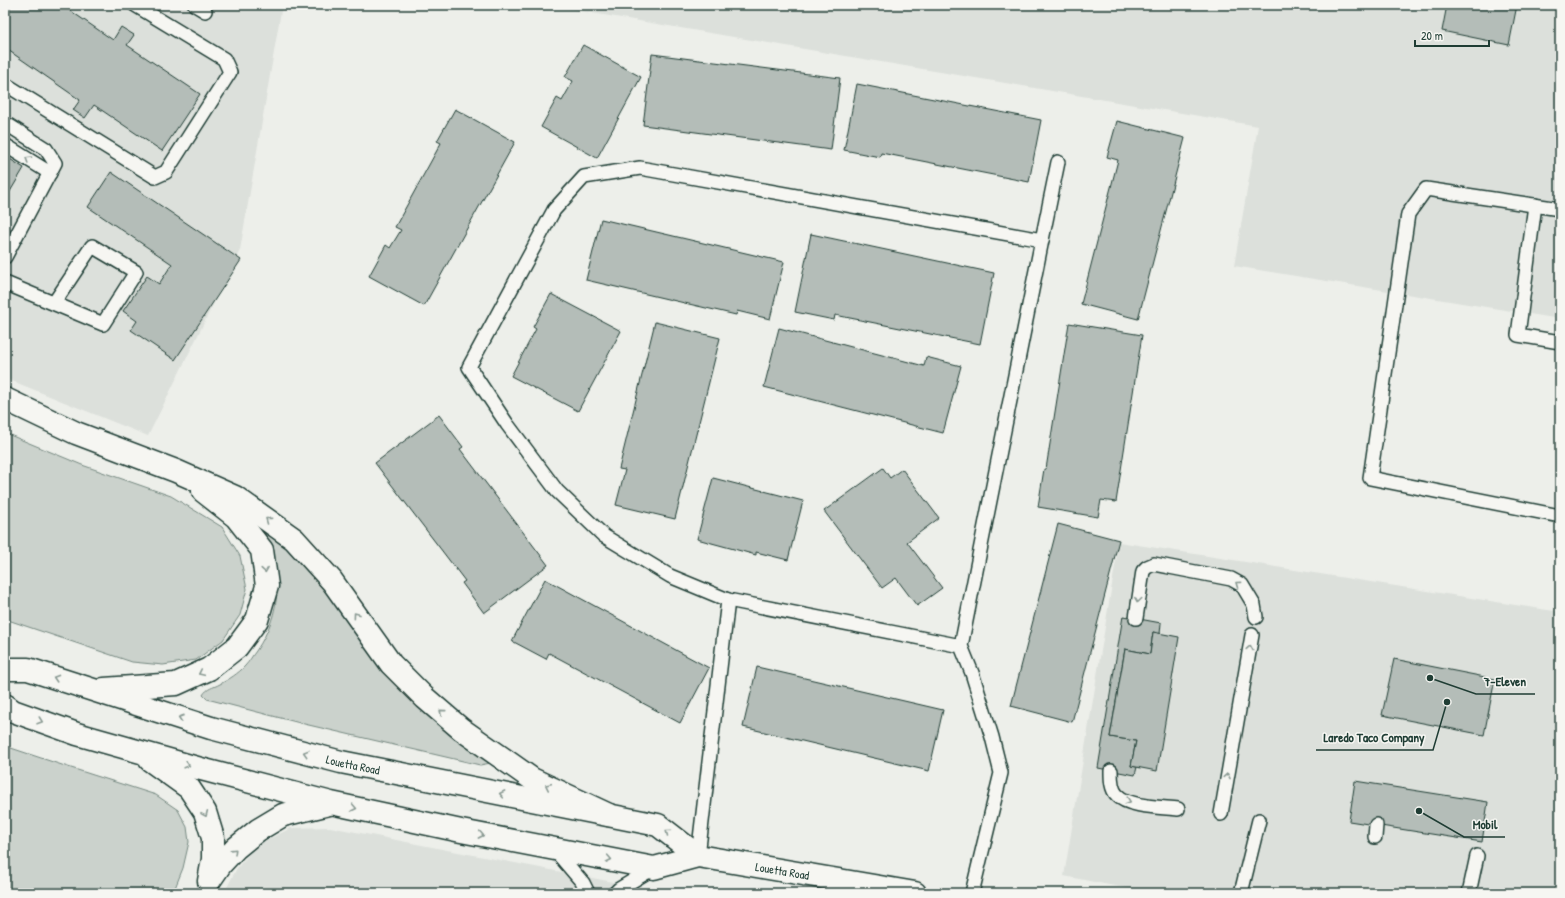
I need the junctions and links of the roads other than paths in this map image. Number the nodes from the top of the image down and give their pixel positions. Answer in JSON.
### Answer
{"nodes":[{"id":1,"x":136,"y":5,"type":"edge"},
{"id":2,"x":5,"y":84,"type":"edge"},
{"id":3,"x":5,"y":123,"type":"edge"},
{"id":4,"x":5,"y":145,"type":"edge"},
{"id":5,"x":1058,"y":162,"type":"dead end"},
{"id":6,"x":50,"y":174,"type":"junction"},
{"id":7,"x":1535,"y":205,"type":"junction"},
{"id":8,"x":1560,"y":209,"type":"edge"},
{"id":9,"x":1042,"y":240,"type":"junction"},
{"id":10,"x":5,"y":257,"type":"edge"},
{"id":11,"x":5,"y":283,"type":"edge"},
{"id":12,"x":54,"y":303,"type":"junction"},
{"id":13,"x":1560,"y":342,"type":"edge"},
{"id":14,"x":5,"y":399,"type":"edge"},
{"id":15,"x":176,"y":471,"type":"junction"},
{"id":16,"x":1560,"y":516,"type":"edge"},
{"id":17,"x":728,"y":600,"type":"junction"},
{"id":18,"x":1256,"y":617,"type":"dead end"},
{"id":19,"x":1136,"y":618,"type":"dead end"},
{"id":20,"x":1252,"y":635,"type":"dead end"},
{"id":21,"x":961,"y":646,"type":"junction"},
{"id":22,"x":5,"y":669,"type":"edge"},
{"id":23,"x":93,"y":690,"type":"junction"},
{"id":24,"x":5,"y":705,"type":"edge"},
{"id":25,"x":136,"y":750,"type":"junction"},
{"id":26,"x":1112,"y":771,"type":"dead end"},
{"id":27,"x":331,"y":803,"type":"junction"},
{"id":28,"x":1178,"y":809,"type":"dead end"},
{"id":29,"x":1221,"y":814,"type":"dead end"},
{"id":30,"x":609,"y":815,"type":"junction"},
{"id":31,"x":1259,"y":820,"type":"dead end"},
{"id":32,"x":554,"y":849,"type":"junction"},
{"id":33,"x":698,"y":856,"type":"junction"},
{"id":34,"x":1477,"y":856,"type":"dead end"},
{"id":35,"x":654,"y":868,"type":"junction"},
{"id":36,"x":206,"y":887,"type":"edge"},
{"id":37,"x":588,"y":893,"type":"edge"},
{"id":38,"x":615,"y":893,"type":"edge"},
{"id":39,"x":914,"y":893,"type":"edge"},
{"id":40,"x":972,"y":893,"type":"edge"},
{"id":41,"x":1241,"y":893,"type":"edge"},
{"id":42,"x":1469,"y":893,"type":"edge"}],
"edges":[{"from":1,"to":2,"type":"lane"},
{"from":3,"to":6,"type":"lane"},
{"from":6,"to":4,"type":"lane","one_way":true},
{"from":5,"to":9,"type":"lane"},
{"from":6,"to":10,"type":"lane"},
{"from":7,"to":8,"type":"lane"},
{"from":7,"to":13,"type":"lane"},
{"from":7,"to":16,"type":"lane"},
{"from":9,"to":17,"type":"lane"},
{"from":9,"to":21,"type":"lane"},
{"from":11,"to":12,"type":"lane"},
{"from":12,"to":12,"type":"lane"},
{"from":14,"to":15,"type":"main road"},
{"from":15,"to":23,"type":"main road","one_way":true},
{"from":30,"to":15,"type":"main road","one_way":true},
{"from":17,"to":21,"type":"lane"},
{"from":17,"to":33,"type":"lane"},
{"from":18,"to":19,"type":"lane","one_way":true},
{"from":29,"to":20,"type":"lane","one_way":true},
{"from":21,"to":40,"type":"lane"},
{"from":23,"to":22,"type":"main road","name":"Louetta Road","one_way":true},
{"from":30,"to":23,"type":"main road","name":"Louetta Road","one_way":true},
{"from":24,"to":25,"type":"main road","name":"Louetta Road","one_way":true},
{"from":25,"to":27,"type":"main road","name":"Louetta Road","one_way":true},
{"from":25,"to":36,"type":"main road","one_way":true},
{"from":26,"to":28,"type":"lane","one_way":true},
{"from":27,"to":32,"type":"main road","name":"Louetta Road","one_way":true},
{"from":36,"to":27,"type":"main road","one_way":true},
{"from":33,"to":30,"type":"main road","name":"Louetta Road","one_way":true},
{"from":31,"to":41,"type":"lane"},
{"from":32,"to":35,"type":"main road","name":"Louetta Road","one_way":true},
{"from":32,"to":37,"type":"lane"},
{"from":33,"to":35,"type":"main road","name":"Louetta Road"},
{"from":33,"to":39,"type":"main road","name":"Louetta Road"},
{"from":34,"to":42,"type":"lane"},
{"from":35,"to":38,"type":"lane"}]}
